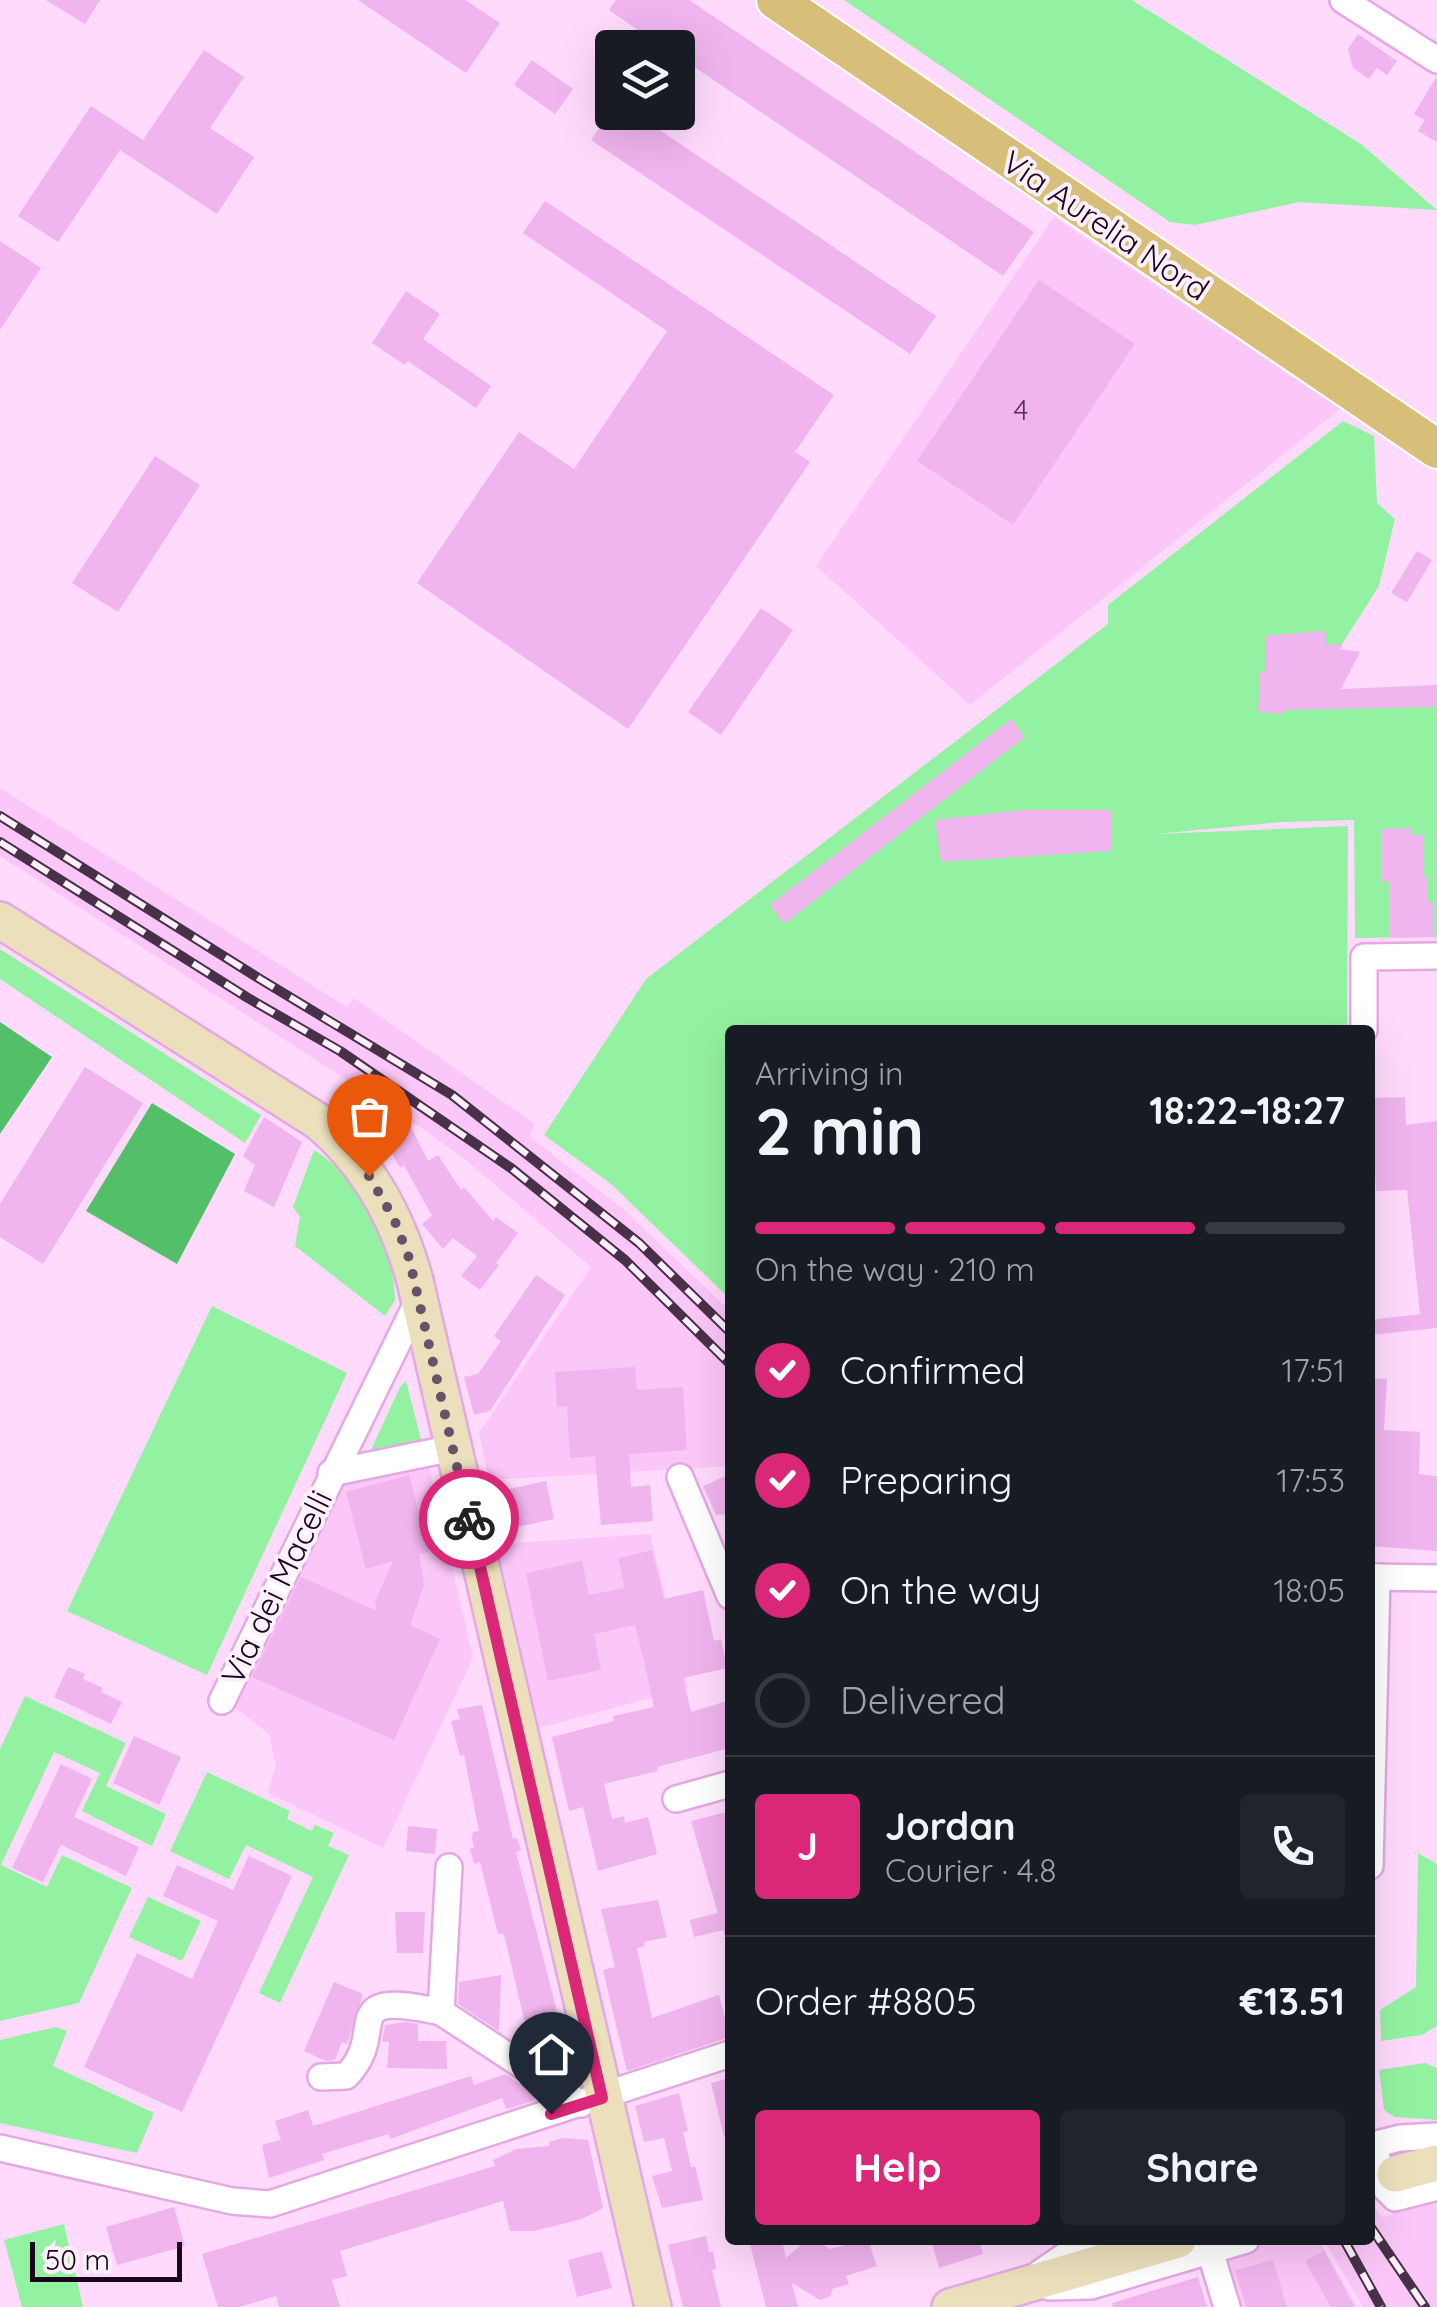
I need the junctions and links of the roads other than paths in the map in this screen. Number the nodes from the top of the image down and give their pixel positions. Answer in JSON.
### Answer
{"nodes":[{"id":1,"x":776,"y":0,"type":"edge"},
{"id":2,"x":1343,"y":0,"type":"edge"},
{"id":3,"x":1437,"y":60,"type":"edge"},
{"id":4,"x":1437,"y":449,"type":"edge"},
{"id":5,"x":0,"y":920,"type":"edge"},
{"id":6,"x":1437,"y":956,"type":"edge"},
{"id":7,"x":1364,"y":1024,"type":"edge"},
{"id":8,"x":418,"y":1299,"type":"junction"},
{"id":9,"x":453,"y":1448,"type":"junction"},
{"id":10,"x":331,"y":1473,"type":"junction"},
{"id":11,"x":680,"y":1478,"type":"dead end"},
{"id":12,"x":1375,"y":1577,"type":"edge"},
{"id":13,"x":1437,"y":1578,"type":"edge"},
{"id":14,"x":725,"y":1584,"type":"edge"},
{"id":15,"x":222,"y":1701,"type":"dead end"},
{"id":16,"x":725,"y":1785,"type":"edge"},
{"id":17,"x":676,"y":1799,"type":"dead end"},
{"id":18,"x":449,"y":1866,"type":"dead end"},
{"id":19,"x":441,"y":2012,"type":"junction"},
{"id":20,"x":725,"y":2056,"type":"edge"},
{"id":21,"x":322,"y":2077,"type":"dead end"},
{"id":22,"x":591,"y":2101,"type":"junction"},
{"id":23,"x":1437,"y":2136,"type":"edge"},
{"id":24,"x":1375,"y":2137,"type":"edge"},
{"id":25,"x":0,"y":2148,"type":"edge"},
{"id":26,"x":1375,"y":2148,"type":"edge"},
{"id":27,"x":1437,"y":2162,"type":"edge"},
{"id":28,"x":1395,"y":2174,"type":"dead end"},
{"id":29,"x":1437,"y":2188,"type":"edge"},
{"id":30,"x":1093,"y":2245,"type":"edge"},
{"id":31,"x":1194,"y":2246,"type":"edge"},
{"id":32,"x":1019,"y":2288,"type":"junction"},
{"id":33,"x":963,"y":2305,"type":"edge"},
{"id":34,"x":653,"y":2307,"type":"edge"},
{"id":35,"x":1227,"y":2307,"type":"edge"}],
"edges":[{"from":1,"to":4,"type":"main road","name":"Via Aurelia Nord"},
{"from":2,"to":3,"type":"street"},
{"from":5,"to":8,"type":"main road"},
{"from":6,"to":7,"type":"street"},
{"from":8,"to":9,"type":"main road"},
{"from":8,"to":10,"type":"street","name":"Via dei Macelli"},
{"from":9,"to":10,"type":"street","name":"Via dei Macelli"},
{"from":9,"to":22,"type":"main road"},
{"from":10,"to":15,"type":"street","name":"Via dei Macelli"},
{"from":11,"to":14,"type":"street"},
{"from":12,"to":13,"type":"street"},
{"from":16,"to":17,"type":"street"},
{"from":18,"to":19,"type":"street"},
{"from":19,"to":21,"type":"street"},
{"from":19,"to":22,"type":"street"},
{"from":20,"to":22,"type":"street"},
{"from":22,"to":25,"type":"street"},
{"from":22,"to":34,"type":"main road"},
{"from":23,"to":24,"type":"street"},
{"from":26,"to":29,"type":"street"},
{"from":27,"to":28,"type":"main road"},
{"from":30,"to":32,"type":"street"},
{"from":31,"to":32,"type":"main road"},
{"from":31,"to":35,"type":"street"},
{"from":32,"to":33,"type":"main road"}]}
